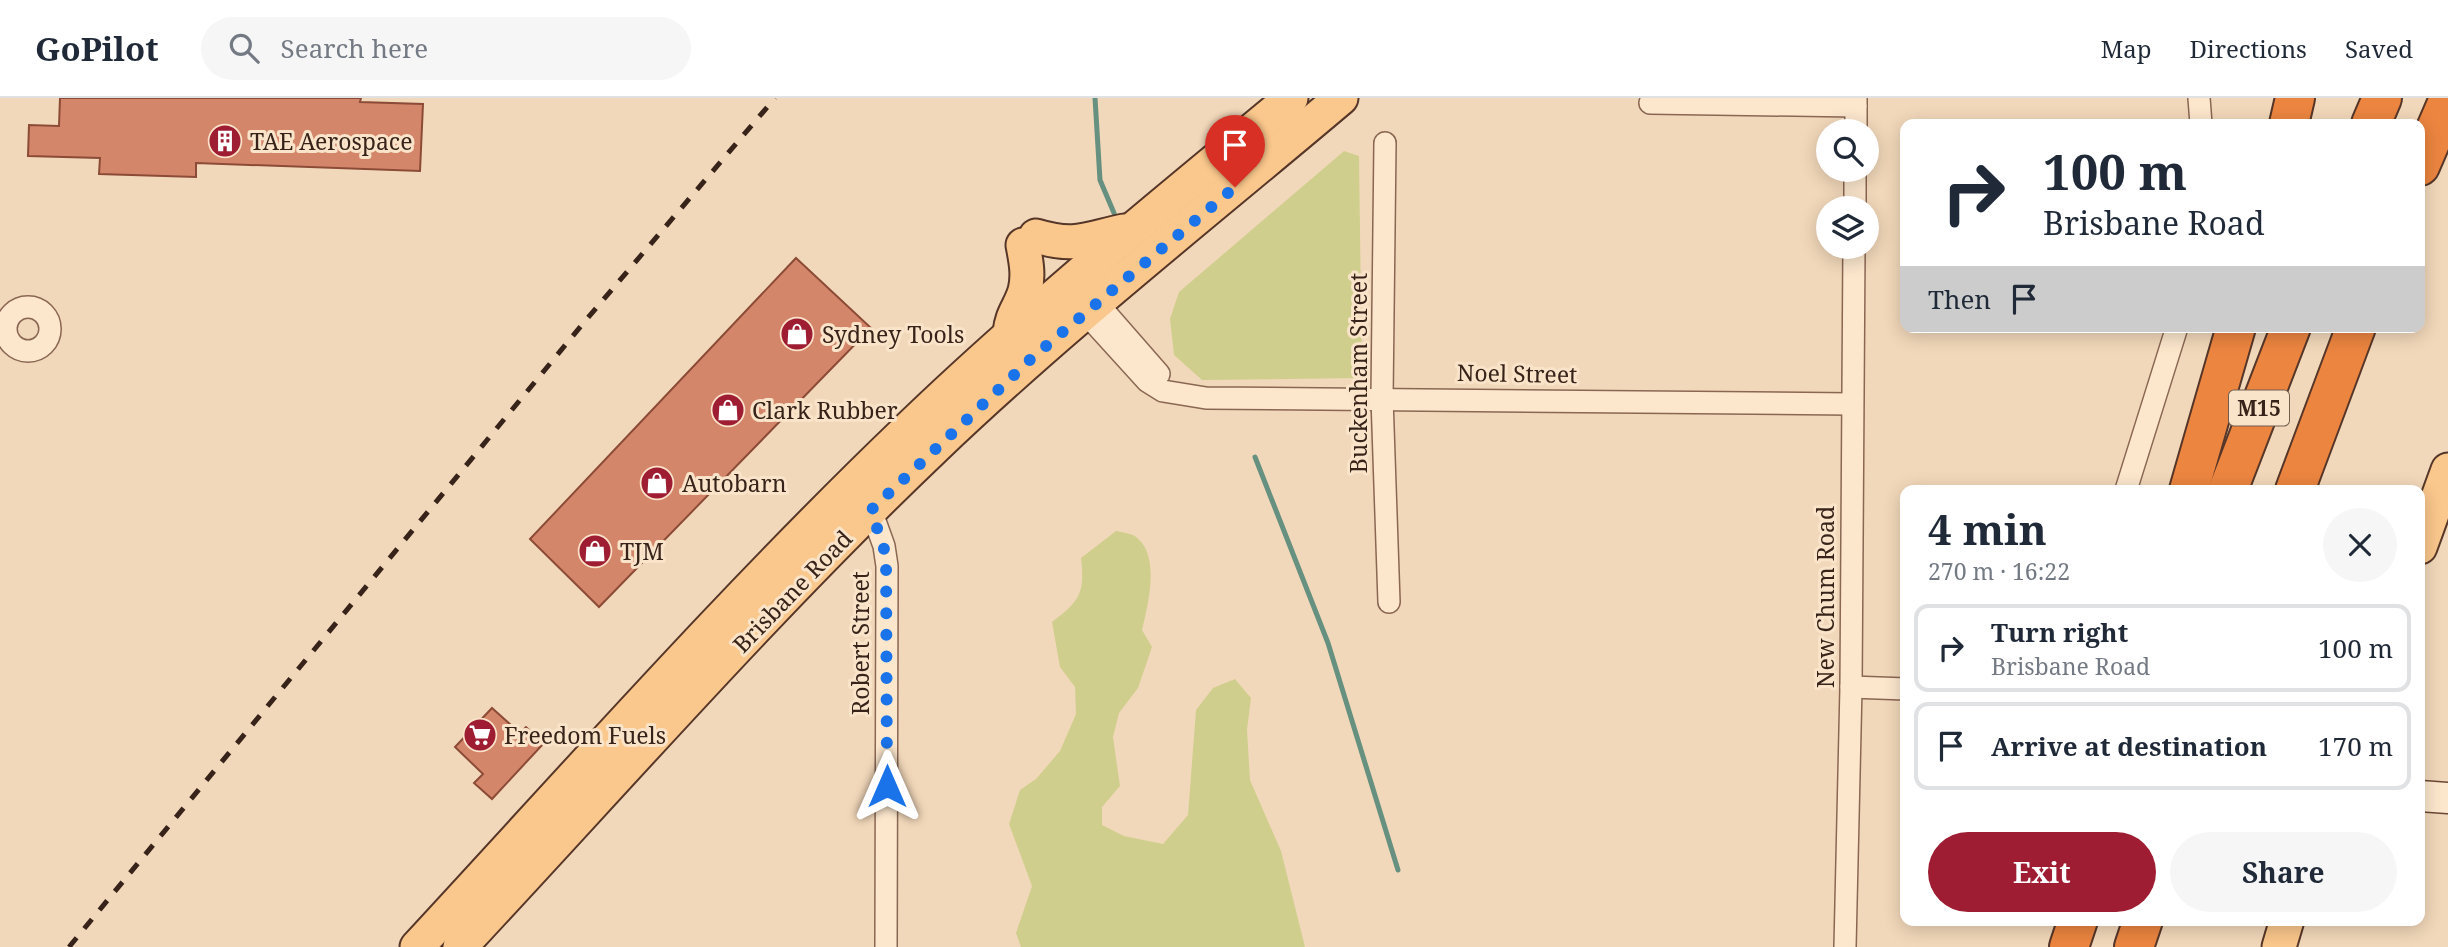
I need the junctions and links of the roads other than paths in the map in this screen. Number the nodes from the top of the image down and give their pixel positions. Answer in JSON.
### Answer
{"nodes":[{"id":1,"x":1291,"y":98,"type":"edge"},
{"id":2,"x":1341,"y":98,"type":"edge"},
{"id":3,"x":2199,"y":98,"type":"edge"},
{"id":4,"x":2295,"y":98,"type":"edge"},
{"id":5,"x":2382,"y":98,"type":"edge"},
{"id":6,"x":2448,"y":101,"type":"edge"},
{"id":7,"x":1856,"y":102,"type":"edge"},
{"id":8,"x":1650,"y":103,"type":"dead end"},
{"id":9,"x":2201,"y":119,"type":"edge"},
{"id":10,"x":2290,"y":119,"type":"edge"},
{"id":11,"x":2373,"y":119,"type":"edge"},
{"id":12,"x":1385,"y":143,"type":"dead end"},
{"id":13,"x":2425,"y":154,"type":"edge"},
{"id":14,"x":1133,"y":229,"type":"junction"},
{"id":15,"x":1854,"y":259,"type":"edge"},
{"id":16,"x":1080,"y":296,"type":"junction"},
{"id":17,"x":8,"y":311,"type":"edge"},
{"id":18,"x":2174,"y":333,"type":"edge"},
{"id":19,"x":2234,"y":333,"type":"edge"},
{"id":20,"x":2289,"y":333,"type":"edge"},
{"id":21,"x":2354,"y":333,"type":"edge"},
{"id":22,"x":1010,"y":336,"type":"junction"},
{"id":23,"x":5,"y":342,"type":"edge"},
{"id":24,"x":1382,"y":398,"type":"junction"},
{"id":25,"x":1852,"y":404,"type":"junction"},
{"id":26,"x":2448,"y":470,"type":"edge"},
{"id":27,"x":2128,"y":485,"type":"edge"},
{"id":28,"x":2190,"y":485,"type":"edge"},
{"id":29,"x":2230,"y":485,"type":"edge"},
{"id":30,"x":2297,"y":485,"type":"edge"},
{"id":31,"x":871,"y":510,"type":"junction"},
{"id":32,"x":2425,"y":533,"type":"edge"},
{"id":33,"x":1389,"y":602,"type":"dead end"},
{"id":34,"x":1851,"y":687,"type":"junction"},
{"id":35,"x":1900,"y":689,"type":"edge"},
{"id":36,"x":2425,"y":796,"type":"edge"},
{"id":37,"x":2448,"y":798,"type":"edge"},
{"id":38,"x":2076,"y":926,"type":"edge"},
{"id":39,"x":2141,"y":926,"type":"edge"},
{"id":40,"x":2285,"y":926,"type":"edge"},
{"id":41,"x":417,"y":947,"type":"edge"},
{"id":42,"x":460,"y":947,"type":"edge"},
{"id":43,"x":886,"y":947,"type":"edge"},
{"id":44,"x":1845,"y":947,"type":"edge"},
{"id":45,"x":2069,"y":947,"type":"edge"},
{"id":46,"x":2134,"y":947,"type":"edge"},
{"id":47,"x":2278,"y":947,"type":"edge"}],
"edges":[{"from":1,"to":14,"type":"main road","name":"Brisbane Road"},
{"from":2,"to":16,"type":"main road","name":"Brisbane Road"},
{"from":3,"to":9,"type":"street"},
{"from":4,"to":10,"type":"highway"},
{"from":5,"to":11,"type":"highway"},
{"from":6,"to":13,"type":"highway"},
{"from":7,"to":8,"type":"street"},
{"from":12,"to":24,"type":"street","name":"Buckenham Street"},
{"from":14,"to":16,"type":"main road","name":"Brisbane Road"},
{"from":14,"to":22,"type":"main road"},
{"from":15,"to":25,"type":"street","name":"New Chum Road"},
{"from":16,"to":22,"type":"main road","name":"Brisbane Road"},
{"from":16,"to":24,"type":"street","name":"Noel Street"},
{"from":16,"to":31,"type":"main road","name":"Brisbane Road"},
{"from":17,"to":23,"type":"street"},
{"from":17,"to":23,"type":"street"},
{"from":18,"to":27,"type":"street"},
{"from":19,"to":28,"type":"highway"},
{"from":20,"to":29,"type":"highway","number":"M15"},
{"from":21,"to":30,"type":"highway","number":"M15"},
{"from":22,"to":41,"type":"main road","name":"Brisbane Road"},
{"from":24,"to":25,"type":"street","name":"Noel Street"},
{"from":24,"to":33,"type":"street","name":"Buckenham Street"},
{"from":25,"to":34,"type":"street","name":"New Chum Road"},
{"from":26,"to":32,"type":"main road"},
{"from":31,"to":42,"type":"main road","name":"Brisbane Road"},
{"from":31,"to":43,"type":"street","name":"Robert Street"},
{"from":34,"to":35,"type":"street"},
{"from":34,"to":44,"type":"street","name":"New Chum Road"},
{"from":36,"to":37,"type":"street"},
{"from":38,"to":45,"type":"highway"},
{"from":39,"to":46,"type":"highway"},
{"from":40,"to":47,"type":"main road"}]}
